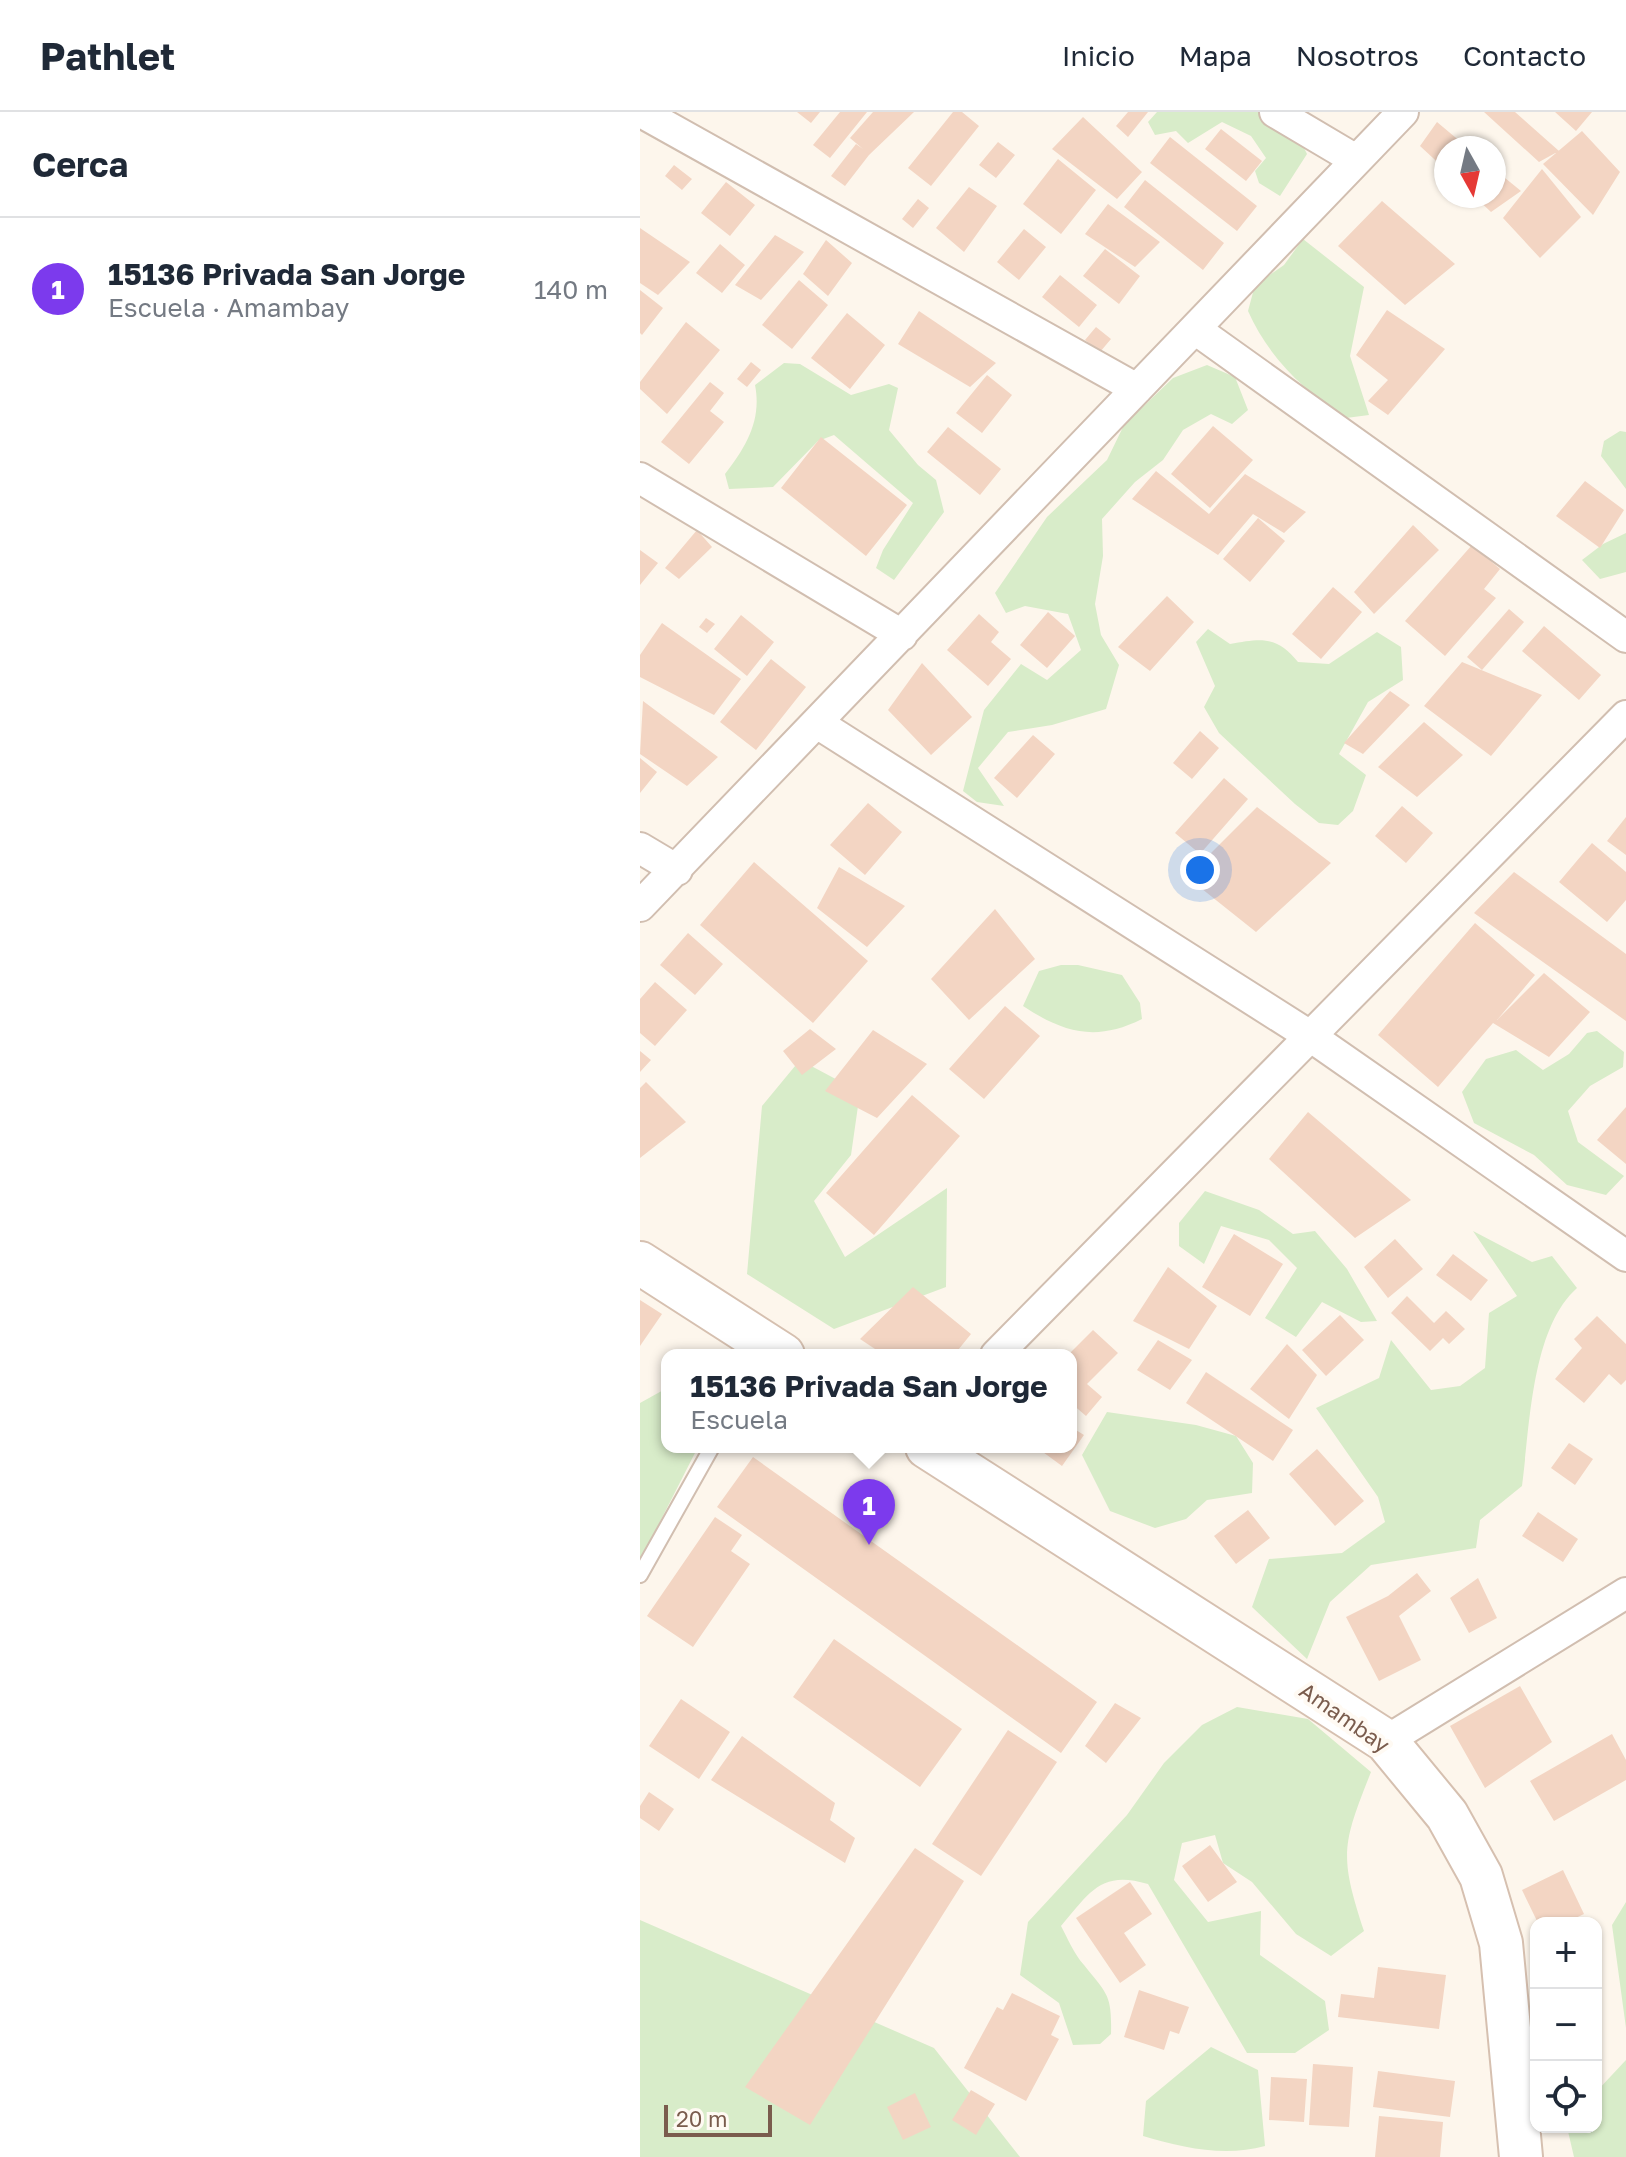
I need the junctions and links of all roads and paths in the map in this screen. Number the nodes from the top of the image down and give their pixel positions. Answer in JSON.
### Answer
{"nodes":[{"id":1,"x":641,"y":112,"type":"edge"},
{"id":2,"x":1275,"y":112,"type":"edge"},
{"id":3,"x":1403,"y":112,"type":"edge"},
{"id":4,"x":1356,"y":160,"type":"junction"},
{"id":5,"x":1195,"y":329,"type":"junction"},
{"id":6,"x":1137,"y":389,"type":"junction"},
{"id":7,"x":640,"y":478,"type":"edge"},
{"id":8,"x":902,"y":635,"type":"junction"},
{"id":9,"x":1626,"y":637,"type":"edge"},
{"id":10,"x":1626,"y":716,"type":"edge"},
{"id":11,"x":817,"y":723,"type":"junction"},
{"id":12,"x":640,"y":848,"type":"edge"},
{"id":13,"x":677,"y":870,"type":"junction"},
{"id":14,"x":640,"y":906,"type":"edge"},
{"id":15,"x":1310,"y":1036,"type":"junction"},
{"id":16,"x":1626,"y":1256,"type":"edge"},
{"id":17,"x":640,"y":1263,"type":"edge"},
{"id":18,"x":768,"y":1349,"type":"edge"},
{"id":19,"x":1002,"y":1349,"type":"edge"},
{"id":20,"x":709,"y":1453,"type":"edge"},
{"id":21,"x":936,"y":1453,"type":"edge"},
{"id":22,"x":640,"y":1575,"type":"edge"},
{"id":23,"x":1626,"y":1593,"type":"edge"},
{"id":24,"x":1386,"y":1741,"type":"junction"},
{"id":25,"x":1521,"y":2157,"type":"edge"}],
"edges":[{"from":1,"to":6,"type":"street"},
{"from":2,"to":4,"type":"street"},
{"from":3,"to":4,"type":"street"},
{"from":4,"to":5,"type":"street"},
{"from":5,"to":6,"type":"street"},
{"from":5,"to":9,"type":"street"},
{"from":6,"to":8,"type":"street"},
{"from":7,"to":8,"type":"street"},
{"from":8,"to":11,"type":"street"},
{"from":10,"to":15,"type":"street"},
{"from":11,"to":13,"type":"street"},
{"from":11,"to":15,"type":"street"},
{"from":12,"to":13,"type":"street"},
{"from":13,"to":14,"type":"street"},
{"from":15,"to":16,"type":"street"},
{"from":15,"to":19,"type":"street"},
{"from":17,"to":18,"type":"street"},
{"from":20,"to":22,"type":"lane"},
{"from":21,"to":24,"type":"street","name":"Amambay"},
{"from":23,"to":24,"type":"street"},
{"from":24,"to":25,"type":"street","name":"Amambay"}]}
